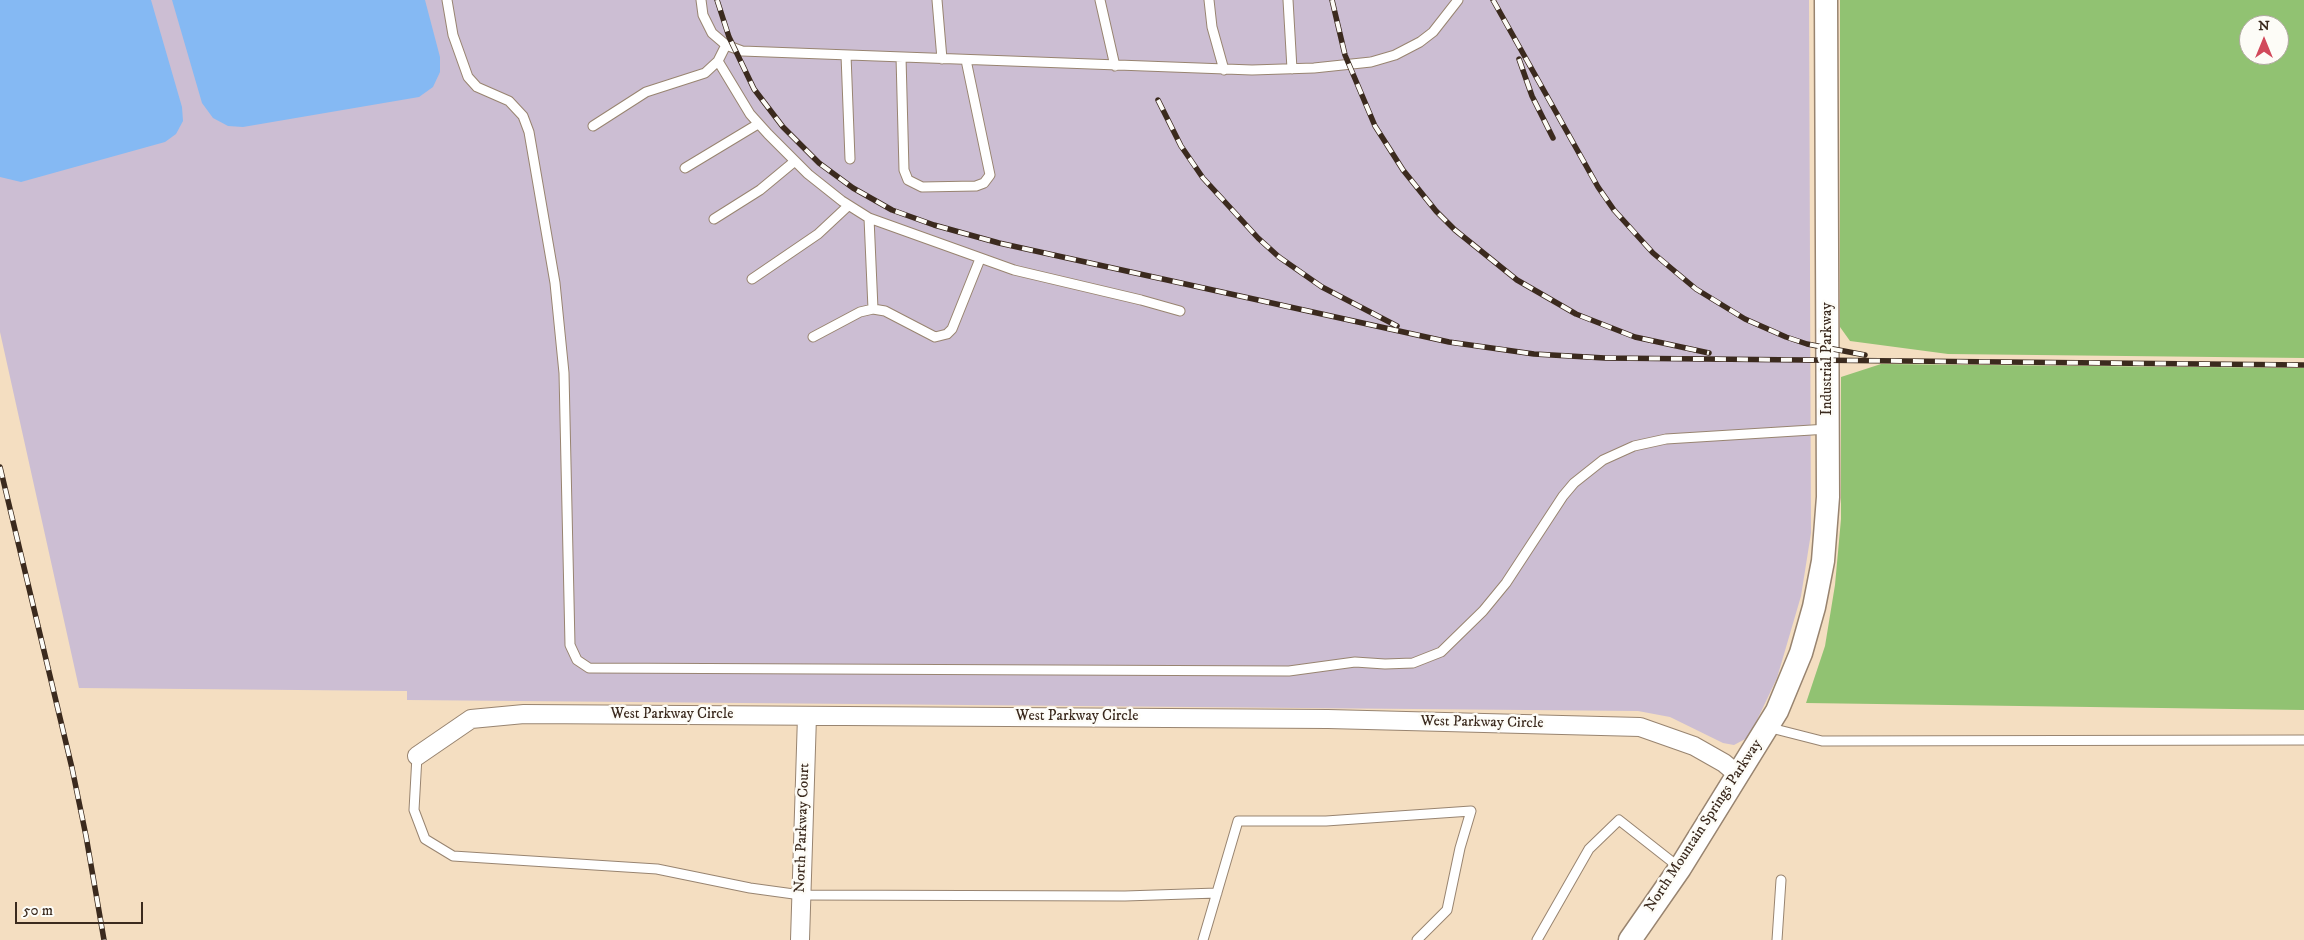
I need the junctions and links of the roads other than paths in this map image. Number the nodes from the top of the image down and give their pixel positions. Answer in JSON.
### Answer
{"nodes":[{"id":1,"x":447,"y":0,"type":"edge"},
{"id":2,"x":701,"y":0,"type":"edge"},
{"id":3,"x":937,"y":0,"type":"edge"},
{"id":4,"x":1100,"y":0,"type":"edge"},
{"id":5,"x":1208,"y":0,"type":"edge"},
{"id":6,"x":1288,"y":0,"type":"edge"},
{"id":7,"x":1458,"y":0,"type":"edge"},
{"id":8,"x":1826,"y":0,"type":"edge"},
{"id":9,"x":726,"y":45,"type":"junction"},
{"id":10,"x":846,"y":55,"type":"junction"},
{"id":11,"x":900,"y":57,"type":"junction"},
{"id":12,"x":942,"y":59,"type":"junction"},
{"id":13,"x":966,"y":60,"type":"junction"},
{"id":14,"x":718,"y":61,"type":"junction"},
{"id":15,"x":1115,"y":66,"type":"junction"},
{"id":16,"x":1292,"y":69,"type":"junction"},
{"id":17,"x":1224,"y":70,"type":"junction"},
{"id":18,"x":758,"y":124,"type":"junction"},
{"id":19,"x":593,"y":126,"type":"dead end"},
{"id":20,"x":850,"y":159,"type":"dead end"},
{"id":21,"x":795,"y":161,"type":"junction"},
{"id":22,"x":685,"y":168,"type":"dead end"},
{"id":23,"x":848,"y":206,"type":"junction"},
{"id":24,"x":869,"y":218,"type":"junction"},
{"id":25,"x":714,"y":219,"type":"dead end"},
{"id":26,"x":980,"y":259,"type":"junction"},
{"id":27,"x":752,"y":279,"type":"dead end"},
{"id":28,"x":873,"y":309,"type":"junction"},
{"id":29,"x":1180,"y":311,"type":"dead end"},
{"id":30,"x":813,"y":336,"type":"dead end"},
{"id":31,"x":1828,"y":429,"type":"junction"},
{"id":32,"x":807,"y":716,"type":"junction"},
{"id":33,"x":1772,"y":719,"type":"junction"},
{"id":34,"x":2304,"y":740,"type":"edge"},
{"id":35,"x":417,"y":756,"type":"joint"},
{"id":36,"x":1737,"y":774,"type":"junction"},
{"id":37,"x":1680,"y":868,"type":"junction"},
{"id":38,"x":1780,"y":880,"type":"dead end"},
{"id":39,"x":1217,"y":893,"type":"junction"},
{"id":40,"x":801,"y":895,"type":"junction"},
{"id":41,"x":800,"y":940,"type":"edge"},
{"id":42,"x":1203,"y":940,"type":"edge"},
{"id":43,"x":1417,"y":940,"type":"edge"},
{"id":44,"x":1537,"y":940,"type":"edge"},
{"id":45,"x":1630,"y":940,"type":"edge"},
{"id":46,"x":1777,"y":940,"type":"edge"}],
"edges":[{"from":1,"to":31,"type":"lane"},
{"from":2,"to":9,"type":"lane"},
{"from":3,"to":12,"type":"lane"},
{"from":4,"to":15,"type":"lane"},
{"from":5,"to":17,"type":"lane"},
{"from":6,"to":16,"type":"lane"},
{"from":7,"to":16,"type":"lane"},
{"from":8,"to":31,"type":"street","name":"Industrial Parkway"},
{"from":9,"to":10,"type":"lane"},
{"from":9,"to":14,"type":"lane"},
{"from":10,"to":11,"type":"lane"},
{"from":10,"to":20,"type":"lane"},
{"from":11,"to":12,"type":"lane"},
{"from":11,"to":13,"type":"lane"},
{"from":12,"to":13,"type":"lane"},
{"from":13,"to":15,"type":"lane"},
{"from":14,"to":18,"type":"lane"},
{"from":14,"to":19,"type":"lane"},
{"from":15,"to":17,"type":"lane"},
{"from":16,"to":17,"type":"lane"},
{"from":18,"to":21,"type":"lane"},
{"from":18,"to":22,"type":"lane"},
{"from":21,"to":23,"type":"lane"},
{"from":21,"to":25,"type":"lane"},
{"from":23,"to":24,"type":"lane"},
{"from":23,"to":27,"type":"lane"},
{"from":24,"to":26,"type":"lane"},
{"from":24,"to":28,"type":"lane"},
{"from":26,"to":28,"type":"lane"},
{"from":26,"to":29,"type":"lane"},
{"from":28,"to":30,"type":"lane"},
{"from":31,"to":33,"type":"street","name":"Industrial Parkway"},
{"from":32,"to":35,"type":"street","name":"West Parkway Circle"},
{"from":32,"to":36,"type":"street","name":"West Parkway Circle"},
{"from":32,"to":40,"type":"street","name":"North Parkway Court"},
{"from":33,"to":34,"type":"lane"},
{"from":33,"to":36,"type":"street","name":"North Mountain Springs Parkway"},
{"from":35,"to":40,"type":"lane"},
{"from":36,"to":37,"type":"street","name":"North Mountain Springs Parkway"},
{"from":37,"to":44,"type":"lane"},
{"from":37,"to":45,"type":"street","name":"North Mountain Springs Parkway"},
{"from":38,"to":46,"type":"lane"},
{"from":39,"to":40,"type":"lane"},
{"from":39,"to":42,"type":"lane"},
{"from":39,"to":43,"type":"lane"},
{"from":40,"to":41,"type":"street","name":"North Parkway Court"}]}
